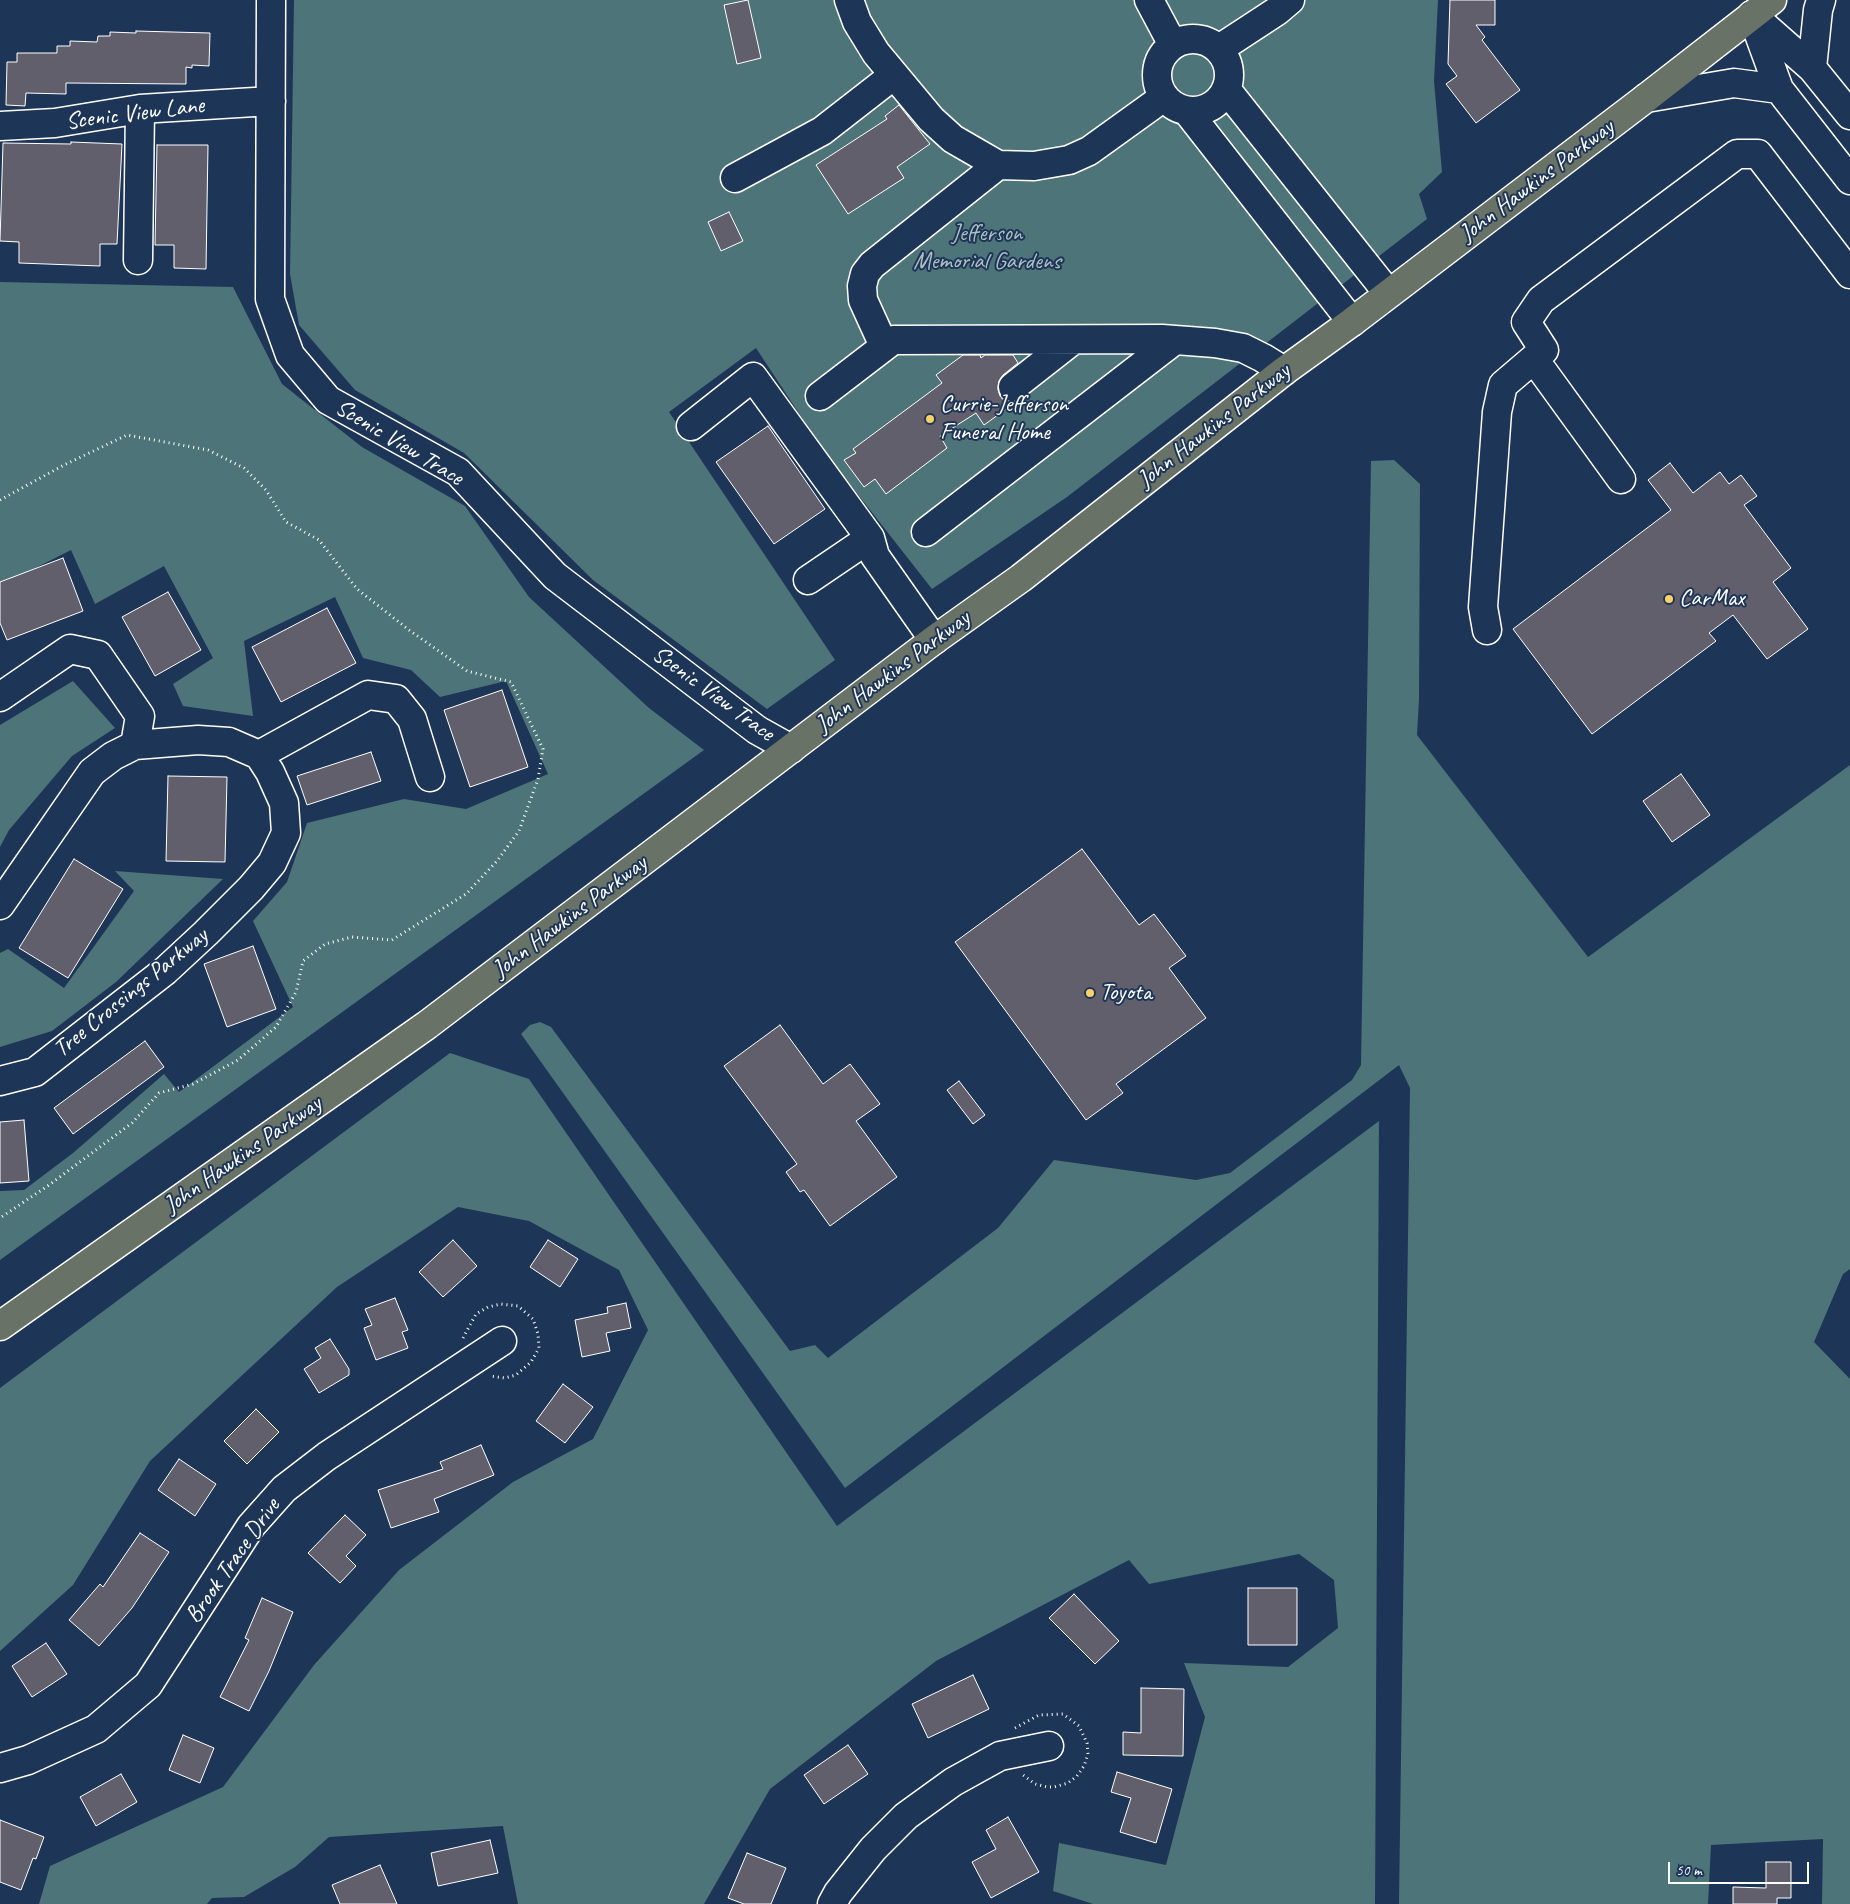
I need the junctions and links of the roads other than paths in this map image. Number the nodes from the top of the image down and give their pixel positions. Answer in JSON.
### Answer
{"nodes":[{"id":1,"x":271,"y":0,"type":"edge"},
{"id":2,"x":850,"y":0,"type":"edge"},
{"id":3,"x":1149,"y":0,"type":"edge"},
{"id":4,"x":1290,"y":0,"type":"edge"},
{"id":5,"x":1821,"y":0,"type":"edge"},
{"id":6,"x":1762,"y":8,"type":"edge"},
{"id":7,"x":1174,"y":44,"type":"junction"},
{"id":8,"x":1218,"y":49,"type":"junction"},
{"id":9,"x":1812,"y":68,"type":"junction"},
{"id":10,"x":894,"y":75,"type":"junction"},
{"id":11,"x":1226,"y":89,"type":"junction"},
{"id":12,"x":1779,"y":89,"type":"junction"},
{"id":13,"x":1164,"y":97,"type":"junction"},
{"id":14,"x":1646,"y":98,"type":"junction"},
{"id":15,"x":271,"y":101,"type":"junction"},
{"id":16,"x":140,"y":109,"type":"junction"},
{"id":17,"x":1187,"y":111,"type":"junction"},
{"id":18,"x":1850,"y":115,"type":"edge"},
{"id":19,"x":0,"y":126,"type":"edge"},
{"id":20,"x":998,"y":164,"type":"junction"},
{"id":21,"x":735,"y":178,"type":"dead end"},
{"id":22,"x":1850,"y":180,"type":"edge"},
{"id":23,"x":138,"y":260,"type":"dead end"},
{"id":24,"x":1850,"y":274,"type":"edge"},
{"id":25,"x":1388,"y":293,"type":"junction"},
{"id":26,"x":1352,"y":322,"type":"junction"},
{"id":27,"x":1073,"y":340,"type":"junction"},
{"id":28,"x":1175,"y":340,"type":"junction"},
{"id":29,"x":884,"y":346,"type":"junction"},
{"id":30,"x":1534,"y":359,"type":"junction"},
{"id":31,"x":1284,"y":371,"type":"junction"},
{"id":32,"x":1014,"y":387,"type":"dead end"},
{"id":33,"x":820,"y":396,"type":"dead end"},
{"id":34,"x":692,"y":426,"type":"dead end"},
{"id":35,"x":1620,"y":479,"type":"dead end"},
{"id":36,"x":926,"y":532,"type":"dead end"},
{"id":37,"x":870,"y":538,"type":"junction"},
{"id":38,"x":808,"y":580,"type":"dead end"},
{"id":39,"x":1487,"y":630,"type":"dead end"},
{"id":40,"x":934,"y":640,"type":"junction"},
{"id":41,"x":0,"y":697,"type":"edge"},
{"id":42,"x":135,"y":745,"type":"junction"},
{"id":43,"x":791,"y":748,"type":"junction"},
{"id":44,"x":258,"y":755,"type":"junction"},
{"id":45,"x":430,"y":777,"type":"dead end"},
{"id":46,"x":0,"y":905,"type":"edge"},
{"id":47,"x":0,"y":1081,"type":"edge"},
{"id":48,"x":0,"y":1326,"type":"edge"},
{"id":49,"x":502,"y":1341,"type":"dead end"},
{"id":50,"x":1049,"y":1746,"type":"dead end"},
{"id":51,"x":0,"y":1768,"type":"edge"},
{"id":52,"x":832,"y":1904,"type":"edge"}],
"edges":[{"from":1,"to":15,"type":"street","name":"Scenic View Trace"},
{"from":2,"to":10,"type":"street"},
{"from":3,"to":7,"type":"street"},
{"from":4,"to":8,"type":"street"},
{"from":5,"to":9,"type":"street"},
{"from":6,"to":9,"type":"street"},
{"from":6,"to":12,"type":"street"},
{"from":6,"to":14,"type":"main road","name":"John Hawkins Parkway"},
{"from":7,"to":8,"type":"street"},
{"from":7,"to":13,"type":"street"},
{"from":8,"to":11,"type":"street"},
{"from":9,"to":18,"type":"street"},
{"from":10,"to":20,"type":"street"},
{"from":10,"to":21,"type":"street"},
{"from":11,"to":17,"type":"street"},
{"from":11,"to":25,"type":"street"},
{"from":12,"to":14,"type":"street"},
{"from":12,"to":22,"type":"street"},
{"from":13,"to":17,"type":"street"},
{"from":13,"to":20,"type":"street"},
{"from":14,"to":25,"type":"main road","name":"John Hawkins Parkway"},
{"from":15,"to":16,"type":"street","name":"Scenic View Lane"},
{"from":15,"to":43,"type":"street","name":"Scenic View Trace"},
{"from":16,"to":19,"type":"street","name":"Scenic View Lane"},
{"from":16,"to":23,"type":"street"},
{"from":17,"to":26,"type":"street"},
{"from":20,"to":29,"type":"street"},
{"from":24,"to":30,"type":"street"},
{"from":25,"to":26,"type":"main road","name":"John Hawkins Parkway"},
{"from":26,"to":31,"type":"main road","name":"John Hawkins Parkway"},
{"from":27,"to":28,"type":"street"},
{"from":27,"to":29,"type":"street"},
{"from":27,"to":32,"type":"street"},
{"from":28,"to":31,"type":"street"},
{"from":28,"to":36,"type":"street"},
{"from":29,"to":33,"type":"street"},
{"from":30,"to":35,"type":"street"},
{"from":30,"to":39,"type":"street"},
{"from":31,"to":40,"type":"main road","name":"John Hawkins Parkway"},
{"from":34,"to":37,"type":"street"},
{"from":37,"to":38,"type":"street"},
{"from":37,"to":40,"type":"street"},
{"from":40,"to":43,"type":"main road","name":"John Hawkins Parkway"},
{"from":41,"to":42,"type":"street"},
{"from":42,"to":44,"type":"street"},
{"from":42,"to":46,"type":"street"},
{"from":43,"to":48,"type":"main road","name":"John Hawkins Parkway"},
{"from":44,"to":45,"type":"street"},
{"from":44,"to":47,"type":"street","name":"Tree Crossings Parkway"},
{"from":49,"to":51,"type":"street","name":"Brook Trace Drive"},
{"from":50,"to":52,"type":"street"}]}
